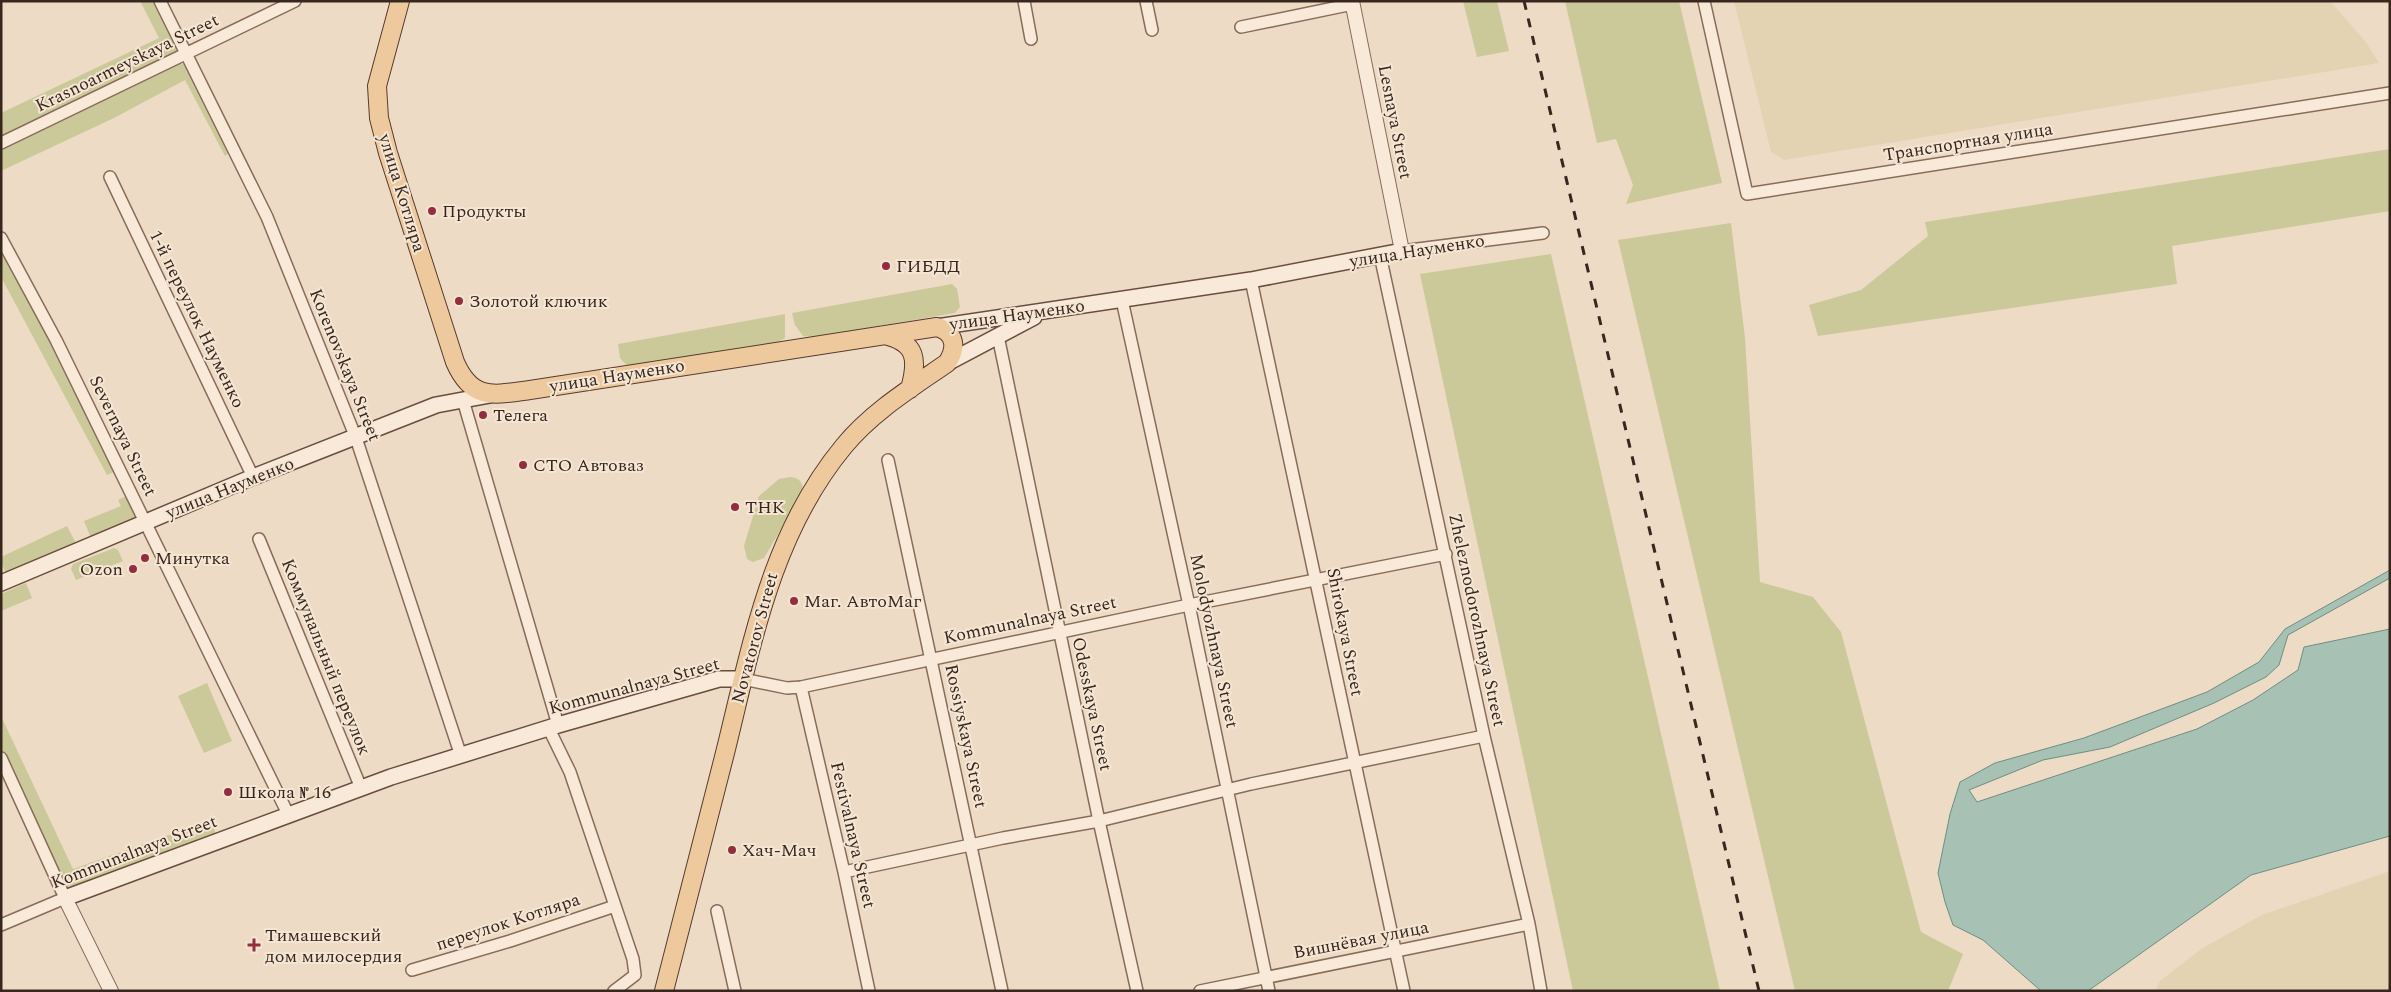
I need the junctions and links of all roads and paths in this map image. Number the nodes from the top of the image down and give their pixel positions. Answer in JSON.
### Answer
{"nodes":[{"id":1,"x":160,"y":1,"type":"edge"},
{"id":2,"x":295,"y":1,"type":"edge"},
{"id":3,"x":400,"y":1,"type":"edge"},
{"id":4,"x":1024,"y":1,"type":"edge"},
{"id":5,"x":1146,"y":1,"type":"edge"},
{"id":6,"x":1704,"y":1,"type":"edge"},
{"id":7,"x":1353,"y":3,"type":"edge"},
{"id":8,"x":1241,"y":27,"type":"dead end"},
{"id":9,"x":1152,"y":30,"type":"dead end"},
{"id":10,"x":1031,"y":39,"type":"dead end"},
{"id":11,"x":186,"y":53,"type":"junction"},
{"id":12,"x":2390,"y":92,"type":"edge"},
{"id":13,"x":1,"y":143,"type":"edge"},
{"id":14,"x":110,"y":177,"type":"dead end"},
{"id":15,"x":1543,"y":233,"type":"dead end"},
{"id":16,"x":1,"y":238,"type":"edge"},
{"id":17,"x":1402,"y":251,"type":"junction"},
{"id":18,"x":1380,"y":255,"type":"junction"},
{"id":19,"x":1251,"y":280,"type":"junction"},
{"id":20,"x":1122,"y":300,"type":"junction"},
{"id":21,"x":1042,"y":313,"type":"junction"},
{"id":22,"x":937,"y":327,"type":"junction"},
{"id":23,"x":998,"y":336,"type":"junction"},
{"id":24,"x":910,"y":342,"type":"junction"},
{"id":25,"x":947,"y":363,"type":"junction"},
{"id":26,"x":910,"y":389,"type":"junction"},
{"id":27,"x":490,"y":395,"type":"junction"},
{"id":28,"x":463,"y":400,"type":"junction"},
{"id":29,"x":356,"y":438,"type":"junction"},
{"id":30,"x":888,"y":460,"type":"dead end"},
{"id":31,"x":253,"y":477,"type":"junction"},
{"id":32,"x":145,"y":523,"type":"junction"},
{"id":33,"x":259,"y":539,"type":"dead end"},
{"id":34,"x":1446,"y":554,"type":"junction"},
{"id":35,"x":1317,"y":580,"type":"junction"},
{"id":36,"x":1,"y":583,"type":"edge"},
{"id":37,"x":1190,"y":605,"type":"junction"},
{"id":38,"x":1060,"y":633,"type":"junction"},
{"id":39,"x":932,"y":660,"type":"junction"},
{"id":40,"x":743,"y":679,"type":"junction"},
{"id":41,"x":801,"y":687,"type":"junction"},
{"id":42,"x":553,"y":727,"type":"junction"},
{"id":43,"x":1484,"y":736,"type":"junction"},
{"id":44,"x":460,"y":756,"type":"junction"},
{"id":45,"x":1,"y":758,"type":"edge"},
{"id":46,"x":1354,"y":764,"type":"junction"},
{"id":47,"x":361,"y":788,"type":"junction"},
{"id":48,"x":1228,"y":790,"type":"junction"},
{"id":49,"x":288,"y":814,"type":"junction"},
{"id":50,"x":1099,"y":821,"type":"junction"},
{"id":51,"x":972,"y":846,"type":"junction"},
{"id":52,"x":844,"y":872,"type":"junction"},
{"id":53,"x":65,"y":898,"type":"junction"},
{"id":54,"x":615,"y":906,"type":"junction"},
{"id":55,"x":717,"y":911,"type":"dead end"},
{"id":56,"x":1529,"y":924,"type":"junction"},
{"id":57,"x":1,"y":925,"type":"edge"},
{"id":58,"x":1396,"y":951,"type":"junction"},
{"id":59,"x":412,"y":970,"type":"dead end"},
{"id":60,"x":1266,"y":977,"type":"junction"},
{"id":61,"x":111,"y":991,"type":"edge"},
{"id":62,"x":614,"y":991,"type":"edge"},
{"id":63,"x":664,"y":991,"type":"edge"},
{"id":64,"x":735,"y":991,"type":"edge"},
{"id":65,"x":869,"y":991,"type":"edge"},
{"id":66,"x":1002,"y":991,"type":"edge"},
{"id":67,"x":1137,"y":991,"type":"edge"},
{"id":68,"x":1200,"y":991,"type":"edge"},
{"id":69,"x":1269,"y":991,"type":"edge"},
{"id":70,"x":1404,"y":991,"type":"edge"},
{"id":71,"x":1541,"y":991,"type":"edge"}],
"edges":[{"from":1,"to":11,"type":"street","name":"Korenovskaya Street"},
{"from":2,"to":11,"type":"street","name":"Krasnoarmeyskaya Street"},
{"from":3,"to":27,"type":"main road","name":"улица Котляра"},
{"from":4,"to":10,"type":"street"},
{"from":5,"to":9,"type":"street"},
{"from":6,"to":12,"type":"street","name":"Транспортная улица"},
{"from":7,"to":8,"type":"street"},
{"from":7,"to":17,"type":"street","name":"Lesnaya Street"},
{"from":11,"to":13,"type":"street","name":"Krasnoarmeyskaya Street"},
{"from":11,"to":29,"type":"street","name":"Korenovskaya Street"},
{"from":14,"to":31,"type":"street","name":"1-й переулок Науменко"},
{"from":15,"to":17,"type":"street","name":"улица Науменко"},
{"from":16,"to":32,"type":"street","name":"Severnaya Street"},
{"from":17,"to":18,"type":"main road","name":"улица Науменко"},
{"from":18,"to":19,"type":"main road","name":"улица Науменко"},
{"from":18,"to":34,"type":"street","name":"Zheleznodorozhnaya Street"},
{"from":19,"to":20,"type":"main road","name":"улица Науменко"},
{"from":19,"to":35,"type":"street","name":"Shirokaya Street"},
{"from":20,"to":21,"type":"main road","name":"улица Науменко"},
{"from":20,"to":37,"type":"street","name":"Molodyozhnaya Street"},
{"from":21,"to":22,"type":"main road","name":"улица Науменко"},
{"from":21,"to":23,"type":"main road","name":"Novatorov Street"},
{"from":22,"to":24,"type":"main road","name":"улица Науменко"},
{"from":22,"to":25,"type":"main road"},
{"from":23,"to":25,"type":"main road","name":"Novatorov Street"},
{"from":23,"to":38,"type":"street","name":"Odesskaya Street"},
{"from":24,"to":25,"type":"main road"},
{"from":24,"to":26,"type":"main road"},
{"from":24,"to":27,"type":"main road","name":"улица Науменко"},
{"from":25,"to":26,"type":"main road","name":"Novatorov Street"},
{"from":26,"to":40,"type":"main road","name":"Novatorov Street"},
{"from":27,"to":28,"type":"main road","name":"улица Науменко"},
{"from":28,"to":29,"type":"main road","name":"улица Науменко"},
{"from":28,"to":42,"type":"street"},
{"from":29,"to":31,"type":"main road","name":"улица Науменко"},
{"from":29,"to":44,"type":"street","name":"Korenovskaya Street"},
{"from":30,"to":39,"type":"street","name":"Rossiyskaya Street"},
{"from":31,"to":32,"type":"main road","name":"улица Науменко"},
{"from":32,"to":36,"type":"main road","name":"улица Науменко"},
{"from":32,"to":49,"type":"street","name":"Severnaya Street"},
{"from":33,"to":47,"type":"street","name":"Коммунальный переулок"},
{"from":34,"to":35,"type":"street","name":"Kommunalnaya Street"},
{"from":34,"to":43,"type":"street","name":"Zheleznodorozhnaya Street"},
{"from":35,"to":37,"type":"street","name":"Kommunalnaya Street"},
{"from":35,"to":46,"type":"street","name":"Shirokaya Street"},
{"from":37,"to":38,"type":"street","name":"Kommunalnaya Street"},
{"from":37,"to":48,"type":"street","name":"Molodyozhnaya Street"},
{"from":38,"to":39,"type":"street","name":"Kommunalnaya Street"},
{"from":38,"to":50,"type":"street","name":"Odesskaya Street"},
{"from":39,"to":41,"type":"street","name":"Kommunalnaya Street"},
{"from":39,"to":51,"type":"street","name":"Rossiyskaya Street"},
{"from":40,"to":41,"type":"street","name":"Kommunalnaya Street"},
{"from":40,"to":42,"type":"main road","name":"Kommunalnaya Street"},
{"from":40,"to":63,"type":"main road","name":"Novatorov Street"},
{"from":41,"to":52,"type":"street","name":"Festivalnaya Street"},
{"from":42,"to":44,"type":"main road","name":"Kommunalnaya Street"},
{"from":42,"to":54,"type":"street"},
{"from":43,"to":46,"type":"street"},
{"from":43,"to":56,"type":"street","name":"Zheleznodorozhnaya Street"},
{"from":44,"to":47,"type":"main road","name":"Kommunalnaya Street"},
{"from":45,"to":53,"type":"street"},
{"from":46,"to":48,"type":"street"},
{"from":46,"to":58,"type":"street","name":"Shirokaya Street"},
{"from":47,"to":49,"type":"main road","name":"Kommunalnaya Street"},
{"from":48,"to":50,"type":"street"},
{"from":48,"to":60,"type":"street","name":"Molodyozhnaya Street"},
{"from":49,"to":53,"type":"main road","name":"Kommunalnaya Street"},
{"from":50,"to":51,"type":"street"},
{"from":50,"to":67,"type":"street","name":"Odesskaya Street"},
{"from":51,"to":52,"type":"street"},
{"from":51,"to":66,"type":"street","name":"Rossiyskaya Street"},
{"from":52,"to":65,"type":"street","name":"Festivalnaya Street"},
{"from":53,"to":57,"type":"street","name":"Kommunalnaya Street"},
{"from":53,"to":61,"type":"street"},
{"from":54,"to":59,"type":"street","name":"переулок Котляра"},
{"from":54,"to":62,"type":"street"},
{"from":55,"to":64,"type":"street"},
{"from":56,"to":58,"type":"street","name":"Вишнёвая улица"},
{"from":56,"to":71,"type":"street","name":"Zheleznodorozhnaya Street"},
{"from":58,"to":60,"type":"street","name":"Вишнёвая улица"},
{"from":58,"to":70,"type":"street","name":"Shirokaya Street"},
{"from":60,"to":68,"type":"street","name":"Вишнёвая улица"},
{"from":60,"to":69,"type":"street","name":"Molodyozhnaya Street"}]}
